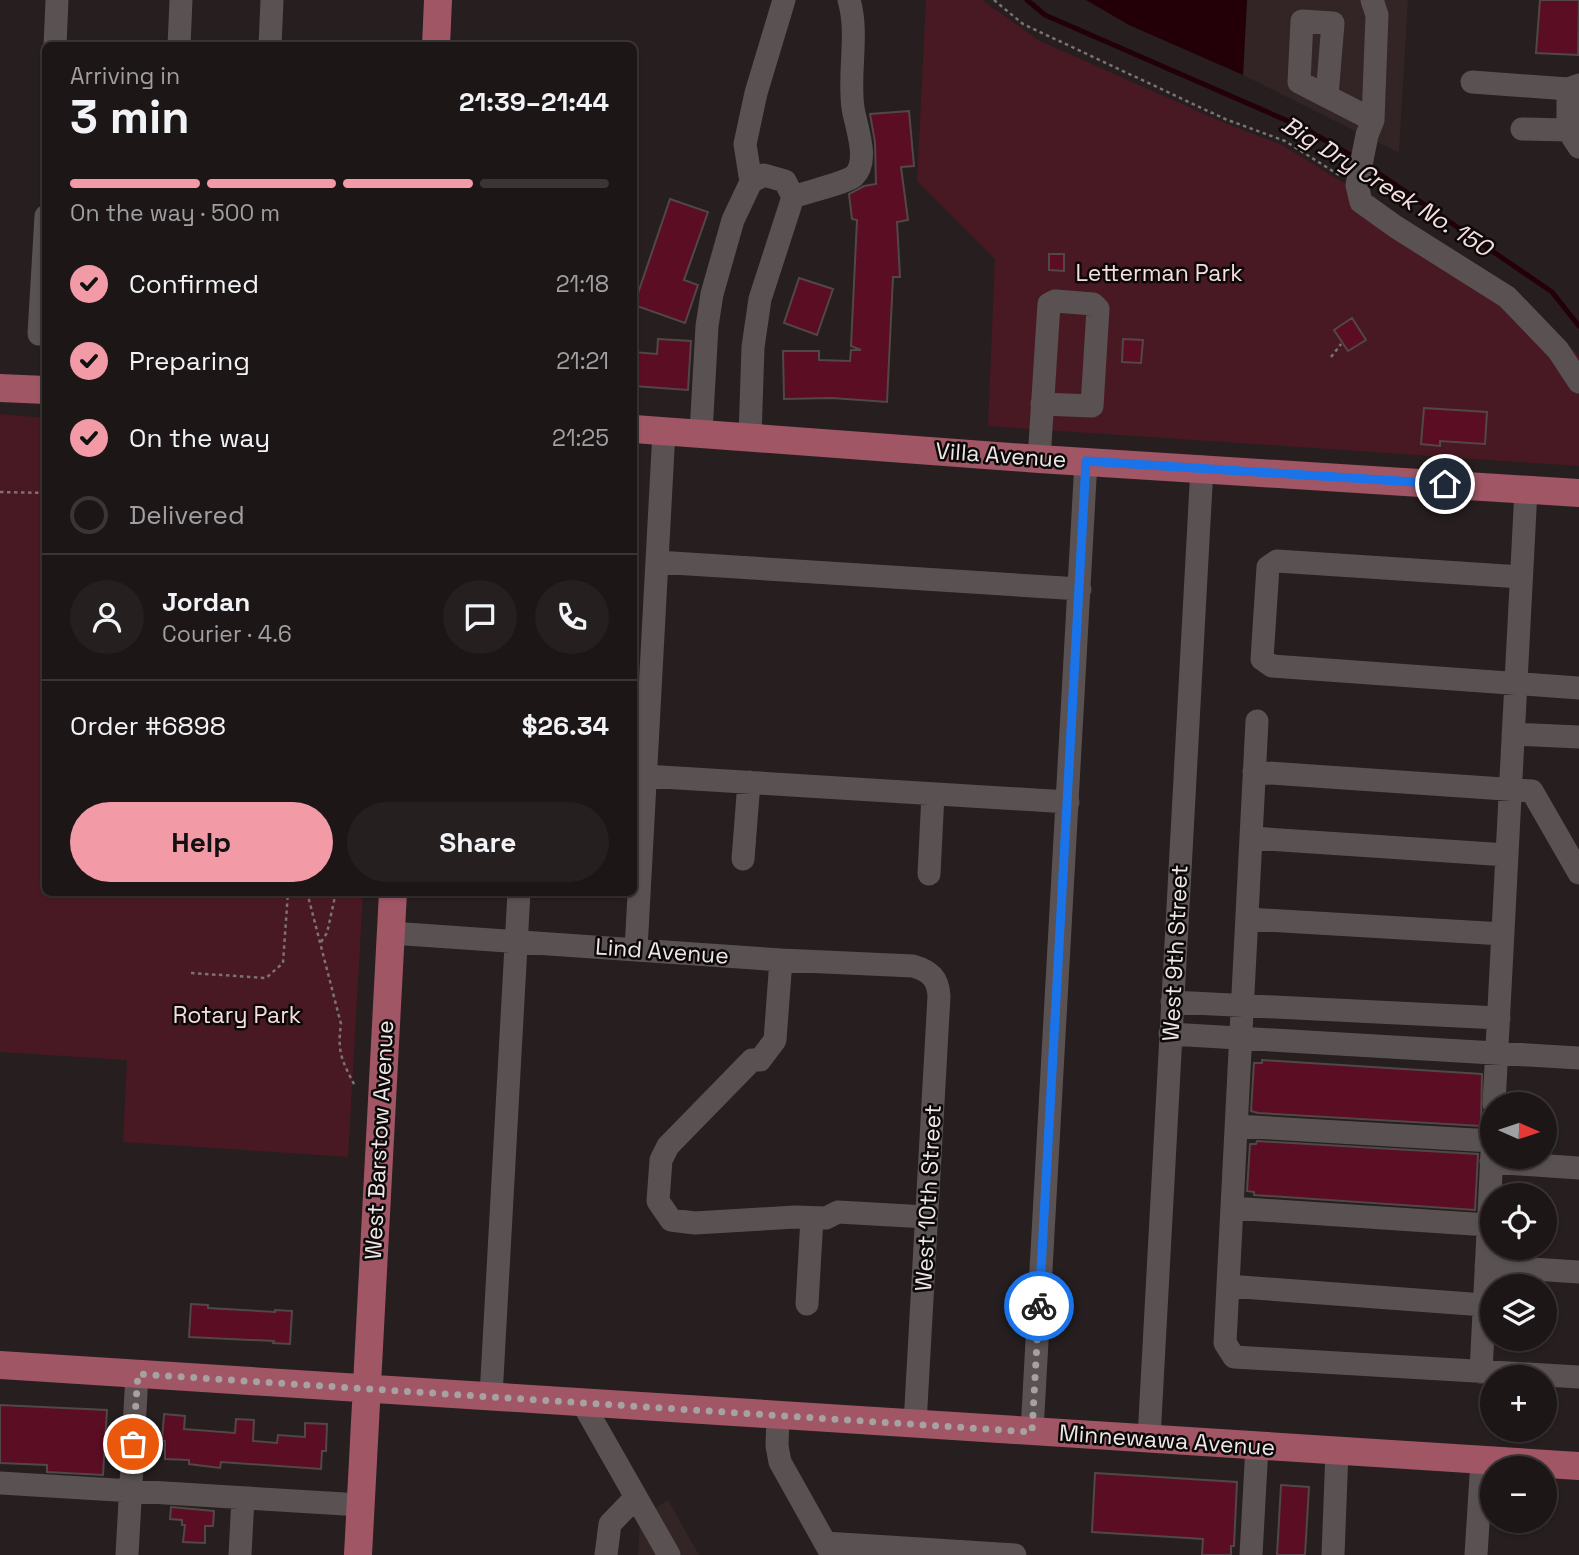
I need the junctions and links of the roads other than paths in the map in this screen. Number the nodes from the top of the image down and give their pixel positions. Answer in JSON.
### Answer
{"nodes":[{"id":1,"x":57,"y":0,"type":"edge"},
{"id":2,"x":181,"y":0,"type":"edge"},
{"id":3,"x":272,"y":0,"type":"edge"},
{"id":4,"x":438,"y":0,"type":"edge"},
{"id":5,"x":784,"y":0,"type":"edge"},
{"id":6,"x":849,"y":0,"type":"edge"},
{"id":7,"x":1372,"y":0,"type":"edge"},
{"id":8,"x":55,"y":42,"type":"edge"},
{"id":9,"x":178,"y":42,"type":"edge"},
{"id":10,"x":270,"y":42,"type":"edge"},
{"id":11,"x":436,"y":42,"type":"edge"},
{"id":12,"x":1472,"y":82,"type":"dead end"},
{"id":13,"x":1574,"y":87,"type":"edge"},
{"id":14,"x":1327,"y":96,"type":"junction"},
{"id":15,"x":1373,"y":120,"type":"junction"},
{"id":16,"x":1521,"y":129,"type":"dead end"},
{"id":17,"x":1574,"y":138,"type":"edge"},
{"id":18,"x":751,"y":182,"type":"junction"},
{"id":19,"x":793,"y":197,"type":"junction"},
{"id":20,"x":42,"y":283,"type":"edge"},
{"id":21,"x":42,"y":334,"type":"edge"},
{"id":22,"x":1579,"y":382,"type":"edge"},
{"id":23,"x":0,"y":388,"type":"edge"},
{"id":24,"x":42,"y":390,"type":"edge"},
{"id":25,"x":1042,"y":404,"type":"junction"},
{"id":26,"x":637,"y":429,"type":"edge"},
{"id":27,"x":664,"y":431,"type":"junction"},
{"id":28,"x":701,"y":433,"type":"junction"},
{"id":29,"x":750,"y":437,"type":"junction"},
{"id":30,"x":1039,"y":459,"type":"junction"},
{"id":31,"x":1086,"y":461,"type":"junction"},
{"id":32,"x":1202,"y":467,"type":"junction"},
{"id":33,"x":1526,"y":489,"type":"junction"},
{"id":34,"x":1579,"y":493,"type":"edge"},
{"id":35,"x":657,"y":562,"type":"junction"},
{"id":36,"x":1521,"y":577,"type":"junction"},
{"id":37,"x":1080,"y":589,"type":"junction"},
{"id":38,"x":1516,"y":683,"type":"junction"},
{"id":39,"x":1579,"y":688,"type":"edge"},
{"id":40,"x":1257,"y":721,"type":"dead end"},
{"id":41,"x":1513,"y":734,"type":"junction"},
{"id":42,"x":1579,"y":737,"type":"edge"},
{"id":43,"x":1254,"y":772,"type":"junction"},
{"id":44,"x":645,"y":776,"type":"junction"},
{"id":45,"x":749,"y":782,"type":"junction"},
{"id":46,"x":1510,"y":789,"type":"junction"},
{"id":47,"x":933,"y":794,"type":"junction"},
{"id":48,"x":1068,"y":802,"type":"junction"},
{"id":49,"x":1251,"y":838,"type":"junction"},
{"id":50,"x":1507,"y":855,"type":"junction"},
{"id":51,"x":743,"y":859,"type":"dead end"},
{"id":52,"x":1579,"y":873,"type":"edge"},
{"id":53,"x":929,"y":874,"type":"dead end"},
{"id":54,"x":393,"y":896,"type":"edge"},
{"id":55,"x":519,"y":896,"type":"edge"},
{"id":56,"x":1247,"y":919,"type":"junction"},
{"id":57,"x":391,"y":933,"type":"junction"},
{"id":58,"x":1503,"y":934,"type":"junction"},
{"id":59,"x":516,"y":941,"type":"junction"},
{"id":60,"x":636,"y":950,"type":"junction"},
{"id":61,"x":774,"y":959,"type":"junction"},
{"id":62,"x":932,"y":974,"type":"joint"},
{"id":63,"x":1172,"y":1002,"type":"junction"},
{"id":64,"x":1243,"y":1006,"type":"junction"},
{"id":65,"x":1499,"y":1018,"type":"junction"},
{"id":66,"x":1170,"y":1034,"type":"junction"},
{"id":67,"x":1242,"y":1038,"type":"junction"},
{"id":68,"x":1497,"y":1052,"type":"junction"},
{"id":69,"x":1579,"y":1058,"type":"edge"},
{"id":70,"x":1495,"y":1092,"type":"edge"},
{"id":71,"x":1237,"y":1126,"type":"junction"},
{"id":72,"x":1480,"y":1151,"type":"edge"},
{"id":73,"x":1558,"y":1164,"type":"edge"},
{"id":74,"x":1579,"y":1168,"type":"edge"},
{"id":75,"x":1232,"y":1208,"type":"junction"},
{"id":76,"x":819,"y":1218,"type":"junction"},
{"id":77,"x":926,"y":1223,"type":"junction"},
{"id":78,"x":1480,"y":1224,"type":"edge"},
{"id":79,"x":1486,"y":1260,"type":"edge"},
{"id":80,"x":1486,"y":1266,"type":"junction"},
{"id":81,"x":1579,"y":1272,"type":"edge"},
{"id":82,"x":1486,"y":1274,"type":"edge"},
{"id":83,"x":1228,"y":1286,"type":"junction"},
{"id":84,"x":807,"y":1304,"type":"dead end"},
{"id":85,"x":1480,"y":1305,"type":"edge"},
{"id":86,"x":0,"y":1365,"type":"edge"},
{"id":87,"x":1480,"y":1372,"type":"edge"},
{"id":88,"x":138,"y":1374,"type":"junction"},
{"id":89,"x":1557,"y":1376,"type":"edge"},
{"id":90,"x":1579,"y":1377,"type":"edge"},
{"id":91,"x":366,"y":1388,"type":"junction"},
{"id":92,"x":491,"y":1396,"type":"junction"},
{"id":93,"x":582,"y":1402,"type":"junction"},
{"id":94,"x":778,"y":1415,"type":"junction"},
{"id":95,"x":915,"y":1424,"type":"junction"},
{"id":96,"x":1032,"y":1432,"type":"junction"},
{"id":97,"x":1149,"y":1438,"type":"junction"},
{"id":98,"x":1257,"y":1446,"type":"junction"},
{"id":99,"x":1338,"y":1451,"type":"junction"},
{"id":100,"x":1480,"y":1460,"type":"edge"},
{"id":101,"x":1557,"y":1465,"type":"edge"},
{"id":102,"x":1579,"y":1466,"type":"edge"},
{"id":103,"x":0,"y":1483,"type":"edge"},
{"id":104,"x":130,"y":1491,"type":"junction"},
{"id":105,"x":1480,"y":1492,"type":"edge"},
{"id":106,"x":636,"y":1497,"type":"junction"},
{"id":107,"x":243,"y":1498,"type":"junction"},
{"id":108,"x":361,"y":1505,"type":"junction"},
{"id":109,"x":828,"y":1549,"type":"edge"},
{"id":110,"x":606,"y":1552,"type":"edge"},
{"id":111,"x":668,"y":1554,"type":"edge"},
{"id":112,"x":127,"y":1555,"type":"edge"},
{"id":113,"x":240,"y":1555,"type":"edge"},
{"id":114,"x":358,"y":1555,"type":"edge"},
{"id":115,"x":1015,"y":1555,"type":"edge"},
{"id":116,"x":1251,"y":1555,"type":"edge"},
{"id":117,"x":1333,"y":1555,"type":"edge"},
{"id":118,"x":1476,"y":1555,"type":"edge"}],
"edges":[{"from":1,"to":8,"type":"street"},
{"from":2,"to":9,"type":"street"},
{"from":3,"to":10,"type":"street"},
{"from":4,"to":11,"type":"main road"},
{"from":5,"to":18,"type":"street"},
{"from":6,"to":19,"type":"street"},
{"from":7,"to":15,"type":"street"},
{"from":12,"to":13,"type":"street"},
{"from":13,"to":17,"type":"street"},
{"from":14,"to":14,"type":"street"},
{"from":14,"to":15,"type":"street"},
{"from":15,"to":22,"type":"street"},
{"from":16,"to":17,"type":"street"},
{"from":18,"to":19,"type":"street"},
{"from":18,"to":28,"type":"street"},
{"from":19,"to":29,"type":"street"},
{"from":20,"to":21,"type":"street"},
{"from":23,"to":24,"type":"main road"},
{"from":25,"to":25,"type":"street"},
{"from":25,"to":30,"type":"street"},
{"from":26,"to":27,"type":"main road","name":"Villa Avenue"},
{"from":27,"to":28,"type":"main road","name":"Villa Avenue"},
{"from":27,"to":35,"type":"street"},
{"from":28,"to":29,"type":"main road","name":"Villa Avenue"},
{"from":29,"to":30,"type":"main road","name":"Villa Avenue"},
{"from":30,"to":31,"type":"main road","name":"Villa Avenue"},
{"from":31,"to":32,"type":"main road","name":"Villa Avenue"},
{"from":31,"to":37,"type":"street"},
{"from":32,"to":33,"type":"main road","name":"Villa Avenue"},
{"from":32,"to":63,"type":"street","name":"West 9th Street"},
{"from":33,"to":34,"type":"main road","name":"Villa Avenue"},
{"from":33,"to":36,"type":"street"},
{"from":35,"to":37,"type":"street"},
{"from":35,"to":44,"type":"street"},
{"from":36,"to":38,"type":"street"},
{"from":36,"to":38,"type":"street"},
{"from":37,"to":48,"type":"street"},
{"from":38,"to":39,"type":"street"},
{"from":38,"to":41,"type":"street"},
{"from":40,"to":43,"type":"street"},
{"from":41,"to":42,"type":"street"},
{"from":41,"to":46,"type":"street"},
{"from":43,"to":46,"type":"street"},
{"from":43,"to":49,"type":"street"},
{"from":44,"to":45,"type":"street"},
{"from":44,"to":60,"type":"street"},
{"from":45,"to":47,"type":"street"},
{"from":45,"to":51,"type":"street"},
{"from":46,"to":50,"type":"street"},
{"from":46,"to":52,"type":"street"},
{"from":47,"to":48,"type":"street"},
{"from":47,"to":53,"type":"street"},
{"from":48,"to":96,"type":"street"},
{"from":49,"to":50,"type":"street"},
{"from":49,"to":56,"type":"street"},
{"from":50,"to":58,"type":"street"},
{"from":54,"to":57,"type":"main road","name":"West Barstow Avenue"},
{"from":55,"to":59,"type":"street"},
{"from":56,"to":58,"type":"street"},
{"from":56,"to":64,"type":"street"},
{"from":57,"to":59,"type":"street","name":"Lind Avenue"},
{"from":57,"to":91,"type":"main road","name":"West Barstow Avenue"},
{"from":58,"to":65,"type":"street"},
{"from":59,"to":60,"type":"street","name":"Lind Avenue"},
{"from":59,"to":92,"type":"street"},
{"from":60,"to":61,"type":"street","name":"Lind Avenue"},
{"from":61,"to":62,"type":"street","name":"Lind Avenue"},
{"from":61,"to":76,"type":"street"},
{"from":62,"to":77,"type":"street","name":"West 10th Street"},
{"from":63,"to":64,"type":"street"},
{"from":63,"to":66,"type":"street","name":"West 9th Street"},
{"from":64,"to":65,"type":"street"},
{"from":64,"to":67,"type":"street"},
{"from":65,"to":68,"type":"street"},
{"from":66,"to":67,"type":"street"},
{"from":66,"to":97,"type":"street","name":"West 9th Street"},
{"from":67,"to":68,"type":"street"},
{"from":67,"to":71,"type":"street"},
{"from":68,"to":69,"type":"street"},
{"from":68,"to":70,"type":"street"},
{"from":71,"to":72,"type":"street"},
{"from":71,"to":75,"type":"street"},
{"from":73,"to":74,"type":"street"},
{"from":75,"to":78,"type":"street"},
{"from":75,"to":83,"type":"street"},
{"from":76,"to":77,"type":"street"},
{"from":76,"to":84,"type":"street"},
{"from":77,"to":95,"type":"street","name":"West 10th Street"},
{"from":79,"to":80,"type":"street"},
{"from":80,"to":81,"type":"street"},
{"from":80,"to":82,"type":"street"},
{"from":83,"to":85,"type":"street"},
{"from":83,"to":87,"type":"street"},
{"from":86,"to":88,"type":"main road","name":"Minnewawa Avenue"},
{"from":88,"to":91,"type":"main road","name":"Minnewawa Avenue"},
{"from":88,"to":104,"type":"street"},
{"from":89,"to":90,"type":"street"},
{"from":91,"to":92,"type":"main road","name":"Minnewawa Avenue"},
{"from":91,"to":108,"type":"main road","name":"West Barstow Avenue"},
{"from":92,"to":93,"type":"main road","name":"Minnewawa Avenue"},
{"from":93,"to":94,"type":"main road","name":"Minnewawa Avenue"},
{"from":93,"to":106,"type":"street"},
{"from":94,"to":95,"type":"main road","name":"Minnewawa Avenue"},
{"from":94,"to":109,"type":"street"},
{"from":95,"to":96,"type":"main road","name":"Minnewawa Avenue"},
{"from":96,"to":97,"type":"main road","name":"Minnewawa Avenue"},
{"from":97,"to":98,"type":"main road","name":"Minnewawa Avenue"},
{"from":98,"to":99,"type":"main road","name":"Minnewawa Avenue"},
{"from":98,"to":116,"type":"street"},
{"from":99,"to":100,"type":"main road","name":"Minnewawa Avenue"},
{"from":99,"to":117,"type":"street"},
{"from":101,"to":102,"type":"main road","name":"Minnewawa Avenue"},
{"from":103,"to":104,"type":"street"},
{"from":104,"to":107,"type":"street"},
{"from":104,"to":112,"type":"street"},
{"from":105,"to":118,"type":"street"},
{"from":106,"to":110,"type":"street"},
{"from":106,"to":111,"type":"street"},
{"from":107,"to":108,"type":"street"},
{"from":107,"to":113,"type":"street"},
{"from":108,"to":114,"type":"main road","name":"West Barstow Avenue"},
{"from":109,"to":115,"type":"street"}]}
